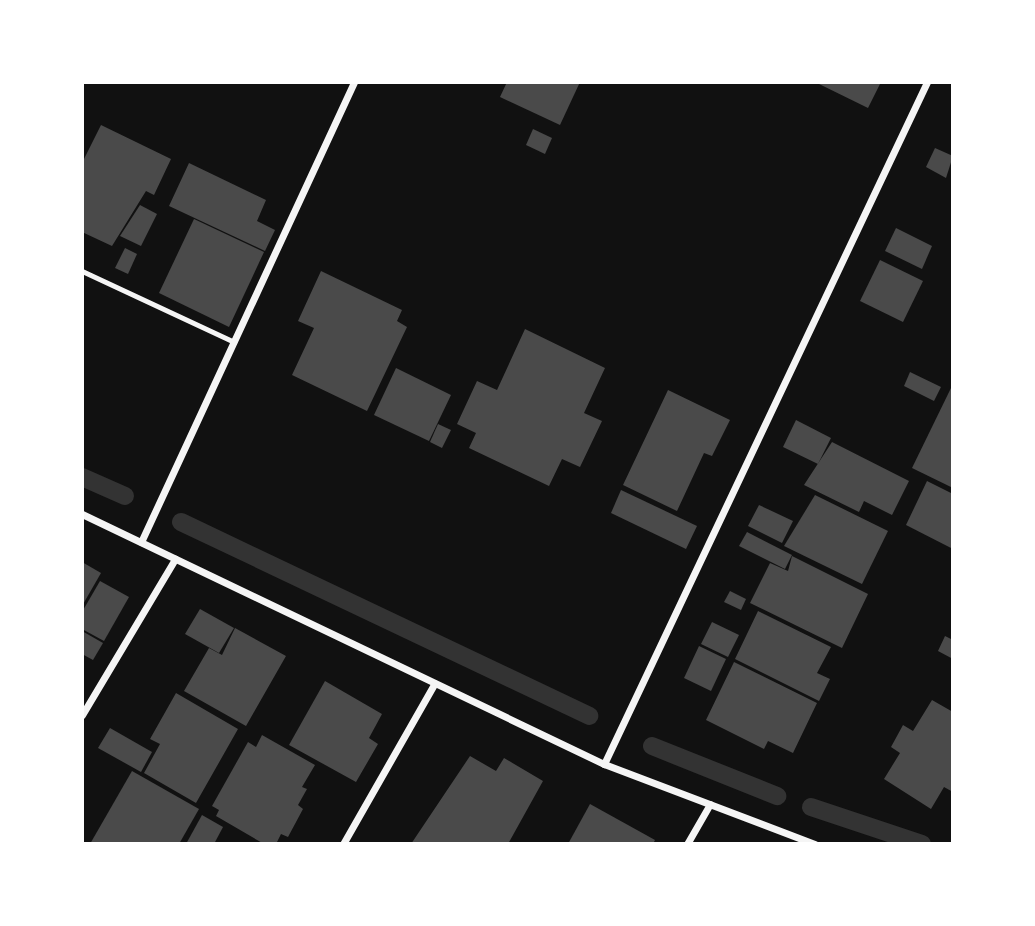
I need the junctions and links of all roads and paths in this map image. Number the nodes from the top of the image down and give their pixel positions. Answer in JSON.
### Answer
{"nodes":[{"id":1,"x":354,"y":82,"type":"edge"},
{"id":2,"x":927,"y":82,"type":"edge"},
{"id":3,"x":82,"y":271,"type":"edge"},
{"id":4,"x":233,"y":342,"type":"junction"},
{"id":5,"x":82,"y":514,"type":"edge"},
{"id":6,"x":141,"y":542,"type":"junction"},
{"id":7,"x":175,"y":559,"type":"junction"},
{"id":8,"x":435,"y":683,"type":"junction"},
{"id":9,"x":82,"y":715,"type":"edge"},
{"id":10,"x":604,"y":764,"type":"junction"},
{"id":11,"x":710,"y":804,"type":"junction"},
{"id":12,"x":343,"y":844,"type":"edge"},
{"id":13,"x":687,"y":844,"type":"edge"},
{"id":14,"x":815,"y":844,"type":"edge"}],
"edges":[{"from":1,"to":4,"type":"street"},
{"from":2,"to":10,"type":"street"},
{"from":3,"to":4,"type":"lane"},
{"from":4,"to":6,"type":"street"},
{"from":5,"to":6,"type":"street"},
{"from":6,"to":7,"type":"street"},
{"from":7,"to":8,"type":"street"},
{"from":7,"to":9,"type":"street"},
{"from":8,"to":10,"type":"street"},
{"from":8,"to":12,"type":"street"},
{"from":10,"to":11,"type":"street"},
{"from":11,"to":13,"type":"street"},
{"from":11,"to":14,"type":"street"}]}
